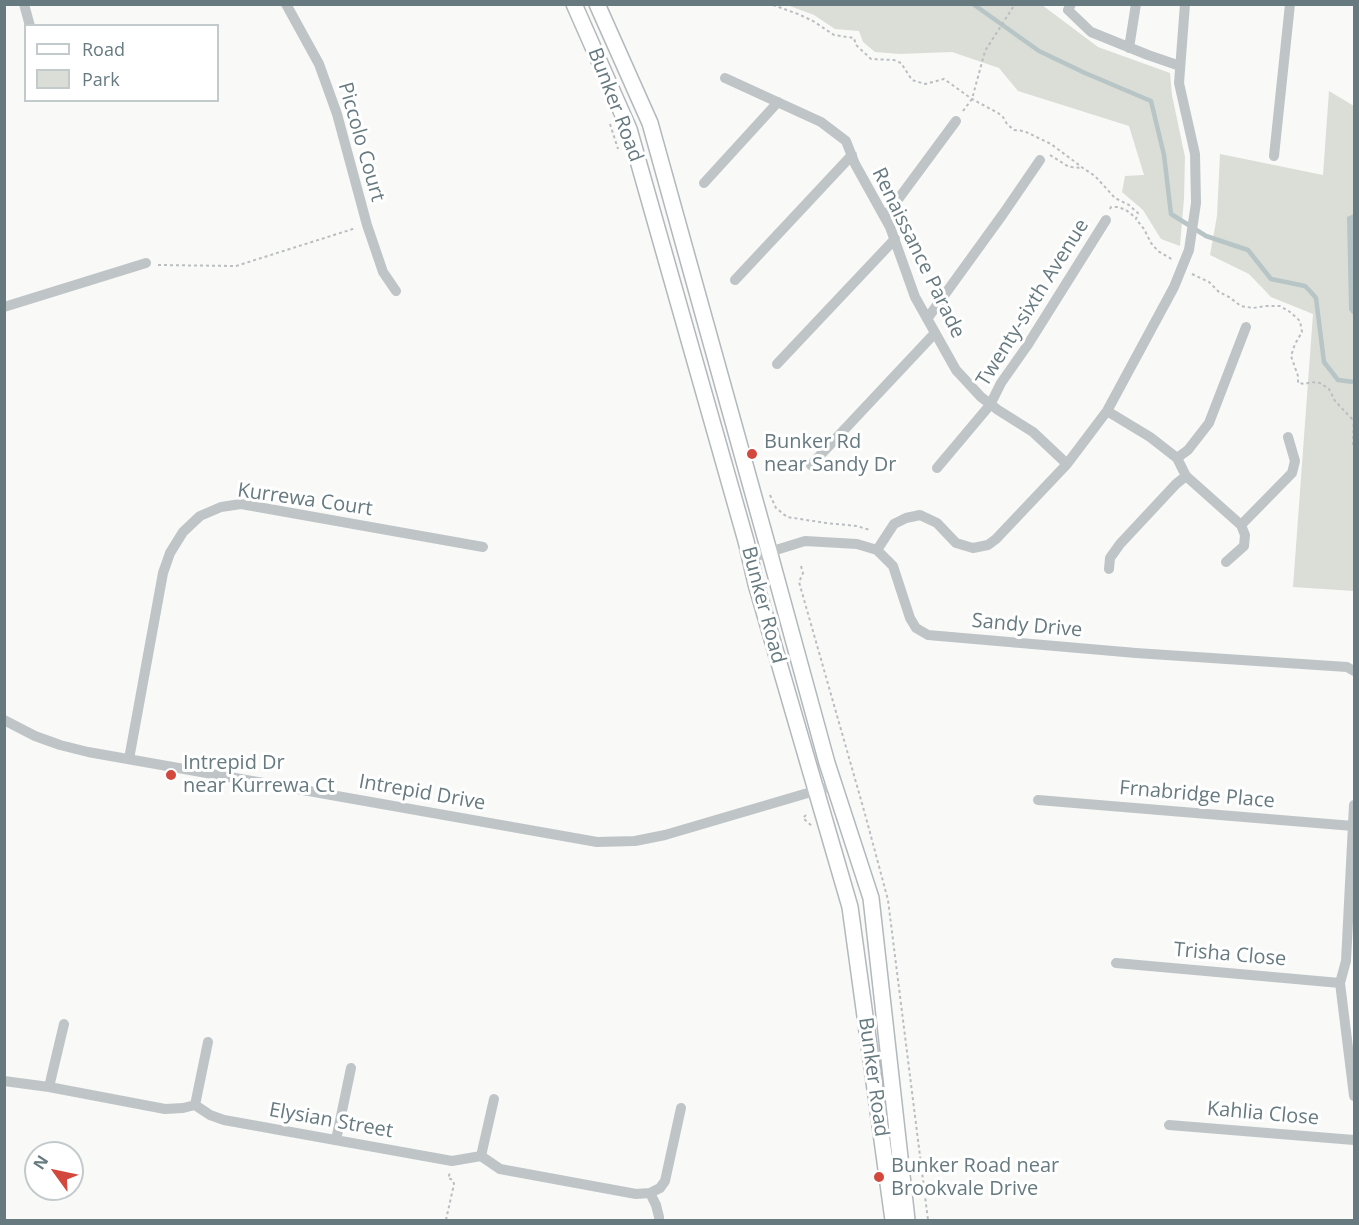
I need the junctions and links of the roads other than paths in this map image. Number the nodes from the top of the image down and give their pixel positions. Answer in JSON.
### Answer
{"nodes":[{"id":1,"x":24,"y":4,"type":"edge"},
{"id":2,"x":286,"y":4,"type":"edge"},
{"id":3,"x":574,"y":4,"type":"edge"},
{"id":4,"x":597,"y":4,"type":"edge"},
{"id":5,"x":1071,"y":4,"type":"edge"},
{"id":6,"x":1136,"y":4,"type":"edge"},
{"id":7,"x":1185,"y":4,"type":"edge"},
{"id":8,"x":1290,"y":4,"type":"edge"},
{"id":9,"x":29,"y":24,"type":"edge"},
{"id":10,"x":1129,"y":48,"type":"junction"},
{"id":11,"x":1180,"y":66,"type":"junction"},
{"id":12,"x":725,"y":78,"type":"dead end"},
{"id":13,"x":778,"y":102,"type":"junction"},
{"id":14,"x":956,"y":121,"type":"road end"},
{"id":15,"x":650,"y":123,"type":"junction"},
{"id":16,"x":629,"y":129,"type":"junction"},
{"id":17,"x":852,"y":155,"type":"junction"},
{"id":18,"x":1274,"y":156,"type":"dead end"},
{"id":19,"x":1040,"y":160,"type":"road end"},
{"id":20,"x":705,"y":183,"type":"dead end"},
{"id":21,"x":885,"y":218,"type":"junction"},
{"id":22,"x":1106,"y":220,"type":"road end"},
{"id":23,"x":895,"y":239,"type":"junction"},
{"id":24,"x":146,"y":263,"type":"road end"},
{"id":25,"x":735,"y":280,"type":"dead end"},
{"id":26,"x":396,"y":291,"type":"dead end"},
{"id":27,"x":4,"y":307,"type":"edge"},
{"id":28,"x":927,"y":319,"type":"junction"},
{"id":29,"x":1246,"y":327,"type":"dead end"},
{"id":30,"x":935,"y":333,"type":"junction"},
{"id":31,"x":777,"y":364,"type":"dead end"},
{"id":32,"x":990,"y":405,"type":"junction"},
{"id":33,"x":1107,"y":411,"type":"junction"},
{"id":34,"x":1288,"y":437,"type":"dead end"},
{"id":35,"x":1177,"y":458,"type":"junction"},
{"id":36,"x":1067,"y":464,"type":"junction"},
{"id":37,"x":812,"y":465,"type":"dead end"},
{"id":38,"x":937,"y":468,"type":"dead end"},
{"id":39,"x":1186,"y":476,"type":"junction"},
{"id":40,"x":1240,"y":525,"type":"junction"},
{"id":41,"x":483,"y":547,"type":"dead end"},
{"id":42,"x":877,"y":550,"type":"junction"},
{"id":43,"x":769,"y":551,"type":"junction"},
{"id":44,"x":750,"y":558,"type":"junction"},
{"id":45,"x":1226,"y":562,"type":"dead end"},
{"id":46,"x":1109,"y":569,"type":"dead end"},
{"id":47,"x":1354,"y":671,"type":"edge"},
{"id":48,"x":4,"y":720,"type":"edge"},
{"id":49,"x":129,"y":759,"type":"junction"},
{"id":50,"x":835,"y":785,"type":"junction"},
{"id":51,"x":816,"y":791,"type":"junction"},
{"id":52,"x":1038,"y":800,"type":"dead end"},
{"id":53,"x":1354,"y":805,"type":"edge"},
{"id":54,"x":1353,"y":826,"type":"junction"},
{"id":55,"x":1116,"y":963,"type":"dead end"},
{"id":56,"x":1340,"y":983,"type":"junction"},
{"id":57,"x":64,"y":1024,"type":"dead end"},
{"id":58,"x":208,"y":1042,"type":"dead end"},
{"id":59,"x":351,"y":1068,"type":"dead end"},
{"id":60,"x":4,"y":1081,"type":"edge"},
{"id":61,"x":49,"y":1087,"type":"junction"},
{"id":62,"x":1354,"y":1096,"type":"edge"},
{"id":63,"x":494,"y":1099,"type":"dead end"},
{"id":64,"x":195,"y":1105,"type":"junction"},
{"id":65,"x":681,"y":1108,"type":"dead end"},
{"id":66,"x":1169,"y":1125,"type":"dead end"},
{"id":67,"x":336,"y":1140,"type":"junction"},
{"id":68,"x":1354,"y":1140,"type":"edge"},
{"id":69,"x":482,"y":1156,"type":"junction"},
{"id":70,"x":650,"y":1193,"type":"junction"},
{"id":71,"x":659,"y":1221,"type":"edge"},
{"id":72,"x":893,"y":1221,"type":"edge"},
{"id":73,"x":907,"y":1221,"type":"edge"}],
"edges":[{"from":1,"to":9,"type":"street"},
{"from":2,"to":26,"type":"street","name":"Piccolo Court"},
{"from":3,"to":16,"type":"main road","name":"Bunker Road"},
{"from":4,"to":15,"type":"main road","name":"Bunker Road"},
{"from":5,"to":10,"type":"street"},
{"from":6,"to":10,"type":"street"},
{"from":7,"to":11,"type":"street"},
{"from":8,"to":18,"type":"street"},
{"from":10,"to":11,"type":"street"},
{"from":11,"to":33,"type":"street"},
{"from":12,"to":13,"type":"street","name":"Renaissance Parade"},
{"from":13,"to":17,"type":"street","name":"Renaissance Parade"},
{"from":13,"to":20,"type":"street"},
{"from":14,"to":21,"type":"street"},
{"from":15,"to":16,"type":"main road"},
{"from":15,"to":43,"type":"main road","name":"Bunker Road"},
{"from":16,"to":44,"type":"main road","name":"Bunker Road"},
{"from":17,"to":21,"type":"street","name":"Renaissance Parade"},
{"from":17,"to":25,"type":"street"},
{"from":19,"to":28,"type":"street"},
{"from":21,"to":23,"type":"street","name":"Renaissance Parade"},
{"from":22,"to":32,"type":"street","name":"Twenty-sixth Avenue"},
{"from":23,"to":28,"type":"street","name":"Renaissance Parade"},
{"from":23,"to":31,"type":"street"},
{"from":24,"to":27,"type":"street"},
{"from":28,"to":30,"type":"street","name":"Renaissance Parade"},
{"from":29,"to":35,"type":"street"},
{"from":30,"to":32,"type":"street","name":"Renaissance Parade"},
{"from":30,"to":37,"type":"street"},
{"from":32,"to":36,"type":"street","name":"Renaissance Parade"},
{"from":32,"to":38,"type":"street","name":"Twenty-sixth Avenue"},
{"from":33,"to":35,"type":"street"},
{"from":33,"to":36,"type":"street"},
{"from":34,"to":40,"type":"street"},
{"from":35,"to":39,"type":"street"},
{"from":36,"to":42,"type":"street"},
{"from":39,"to":40,"type":"street"},
{"from":39,"to":46,"type":"street"},
{"from":40,"to":45,"type":"street"},
{"from":41,"to":49,"type":"street","name":"Kurrewa Court"},
{"from":42,"to":43,"type":"street"},
{"from":42,"to":47,"type":"street","name":"Sandy Drive"},
{"from":43,"to":44,"type":"street"},
{"from":43,"to":50,"type":"main road","name":"Bunker Road"},
{"from":44,"to":51,"type":"main road","name":"Bunker Road"},
{"from":48,"to":49,"type":"street","name":"Intrepid Drive"},
{"from":49,"to":51,"type":"street","name":"Intrepid Drive"},
{"from":50,"to":51,"type":"street","name":"Intrepid Drive"},
{"from":50,"to":73,"type":"main road","name":"Bunker Road"},
{"from":51,"to":72,"type":"main road","name":"Bunker Road"},
{"from":52,"to":54,"type":"street","name":"Frnabridge Place"},
{"from":53,"to":54,"type":"street"},
{"from":54,"to":56,"type":"street"},
{"from":55,"to":56,"type":"street","name":"Trisha Close"},
{"from":56,"to":62,"type":"street"},
{"from":57,"to":61,"type":"street"},
{"from":58,"to":64,"type":"street"},
{"from":59,"to":67,"type":"street"},
{"from":60,"to":61,"type":"street"},
{"from":61,"to":64,"type":"street"},
{"from":63,"to":69,"type":"street"},
{"from":64,"to":67,"type":"street","name":"Elysian Street"},
{"from":65,"to":70,"type":"street"},
{"from":66,"to":68,"type":"street","name":"Kahlia Close"},
{"from":67,"to":69,"type":"street","name":"Elysian Street"},
{"from":69,"to":70,"type":"street"},
{"from":70,"to":71,"type":"street"}]}
